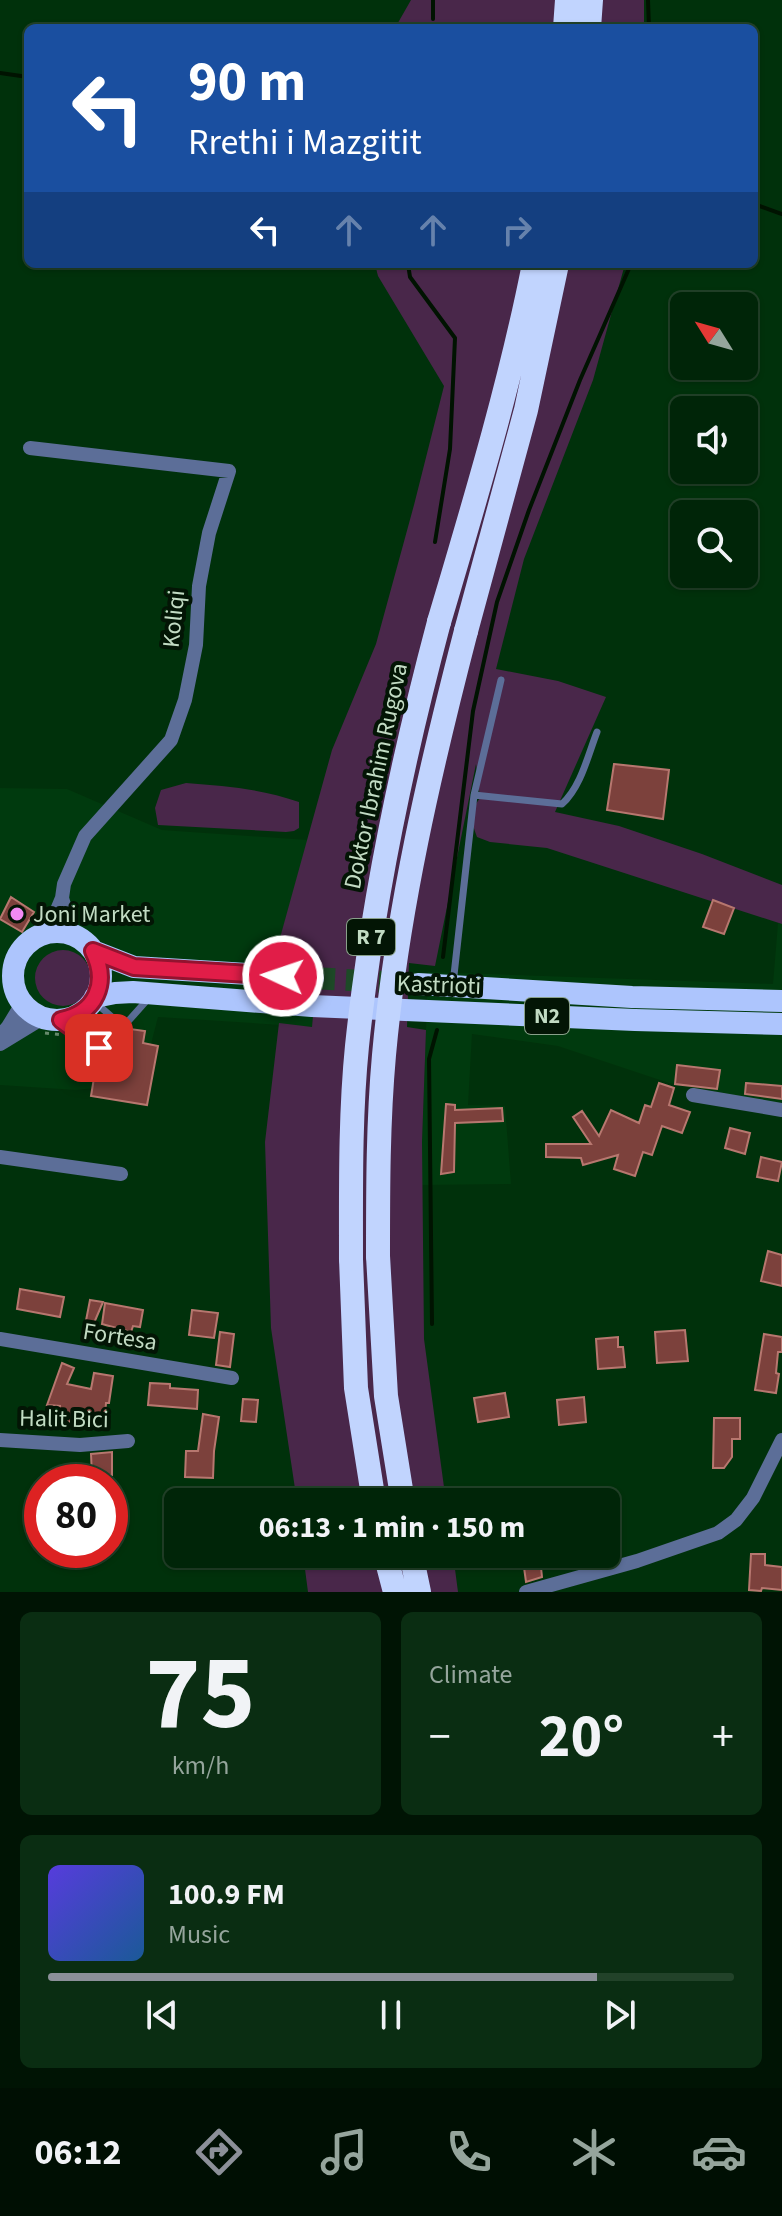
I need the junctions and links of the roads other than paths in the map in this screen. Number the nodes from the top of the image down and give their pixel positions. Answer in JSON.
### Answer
{"nodes":[{"id":1,"x":567,"y":0,"type":"edge"},
{"id":2,"x":591,"y":0,"type":"edge"},
{"id":3,"x":565,"y":24,"type":"edge"},
{"id":4,"x":589,"y":24,"type":"edge"},
{"id":5,"x":533,"y":268,"type":"edge"},
{"id":6,"x":556,"y":268,"type":"edge"},
{"id":7,"x":30,"y":448,"type":"dead end"},
{"id":8,"x":501,"y":680,"type":"dead end"},
{"id":9,"x":597,"y":732,"type":"dead end"},
{"id":10,"x":474,"y":795,"type":"junction"},
{"id":11,"x":62,"y":898,"type":"junction"},
{"id":12,"x":47,"y":934,"type":"junction"},
{"id":13,"x":73,"y":935,"type":"junction"},
{"id":14,"x":25,"y":946,"type":"junction"},
{"id":15,"x":93,"y":951,"type":"junction"},
{"id":16,"x":0,"y":953,"type":"edge"},
{"id":17,"x":313,"y":978,"type":"tunnel mouth"},
{"id":18,"x":418,"y":984,"type":"tunnel mouth"},
{"id":19,"x":453,"y":986,"type":"junction"},
{"id":20,"x":154,"y":993,"type":"junction"},
{"id":21,"x":94,"y":999,"type":"junction"},
{"id":22,"x":782,"y":1001,"type":"edge"},
{"id":23,"x":28,"y":1005,"type":"edge"},
{"id":24,"x":782,"y":1024,"type":"edge"},
{"id":25,"x":0,"y":1041,"type":"edge"},
{"id":26,"x":99,"y":1048,"type":"dead end"},
{"id":27,"x":693,"y":1095,"type":"dead end"},
{"id":28,"x":782,"y":1110,"type":"edge"},
{"id":29,"x":0,"y":1157,"type":"edge"},
{"id":30,"x":121,"y":1174,"type":"dead end"},
{"id":31,"x":0,"y":1339,"type":"edge"},
{"id":32,"x":232,"y":1378,"type":"dead end"},
{"id":33,"x":0,"y":1440,"type":"edge"},
{"id":34,"x":782,"y":1440,"type":"edge"},
{"id":35,"x":128,"y":1441,"type":"dead end"},
{"id":36,"x":372,"y":1488,"type":"edge"},
{"id":37,"x":401,"y":1488,"type":"edge"},
{"id":38,"x":393,"y":1568,"type":"edge"},
{"id":39,"x":405,"y":1587,"type":"edge"},
{"id":40,"x":526,"y":1592,"type":"edge"}],
"edges":[{"from":1,"to":3,"type":"highway"},
{"from":2,"to":4,"type":"highway"},
{"from":5,"to":36,"type":"highway","name":"Doktor Ibrahim Rugova","number":"R 7","bridge":true},
{"from":6,"to":37,"type":"highway","number":"R 7","bridge":true},
{"from":7,"to":11,"type":"street","name":"Koliqi"},
{"from":8,"to":10,"type":"lane"},
{"from":9,"to":10,"type":"lane"},
{"from":10,"to":19,"type":"lane"},
{"from":11,"to":12,"type":"street","name":"Koliqi"},
{"from":11,"to":13,"type":"street"},
{"from":12,"to":13,"type":"highway"},
{"from":12,"to":14,"type":"highway"},
{"from":13,"to":15,"type":"highway"},
{"from":14,"to":16,"type":"highway"},
{"from":14,"to":23,"type":"highway"},
{"from":15,"to":17,"type":"highway"},
{"from":15,"to":21,"type":"highway"},
{"from":18,"to":19,"type":"highway","name":"Kastrioti","number":"N2"},
{"from":19,"to":22,"type":"highway","name":"Kastrioti","number":"N2"},
{"from":20,"to":21,"type":"highway","name":"Kastrioti","number":"N2"},
{"from":20,"to":21,"type":"lane"},
{"from":20,"to":24,"type":"highway","name":"Kastrioti","number":"N2"},
{"from":21,"to":23,"type":"highway","number":"N2"},
{"from":23,"to":25,"type":"street"},
{"from":23,"to":26,"type":"lane"},
{"from":27,"to":28,"type":"street"},
{"from":29,"to":30,"type":"street"},
{"from":31,"to":32,"type":"street","name":"Fortesa"},
{"from":33,"to":35,"type":"street","name":"Halit Bici"},
{"from":34,"to":40,"type":"street"},
{"from":38,"to":39,"type":"highway"}]}
